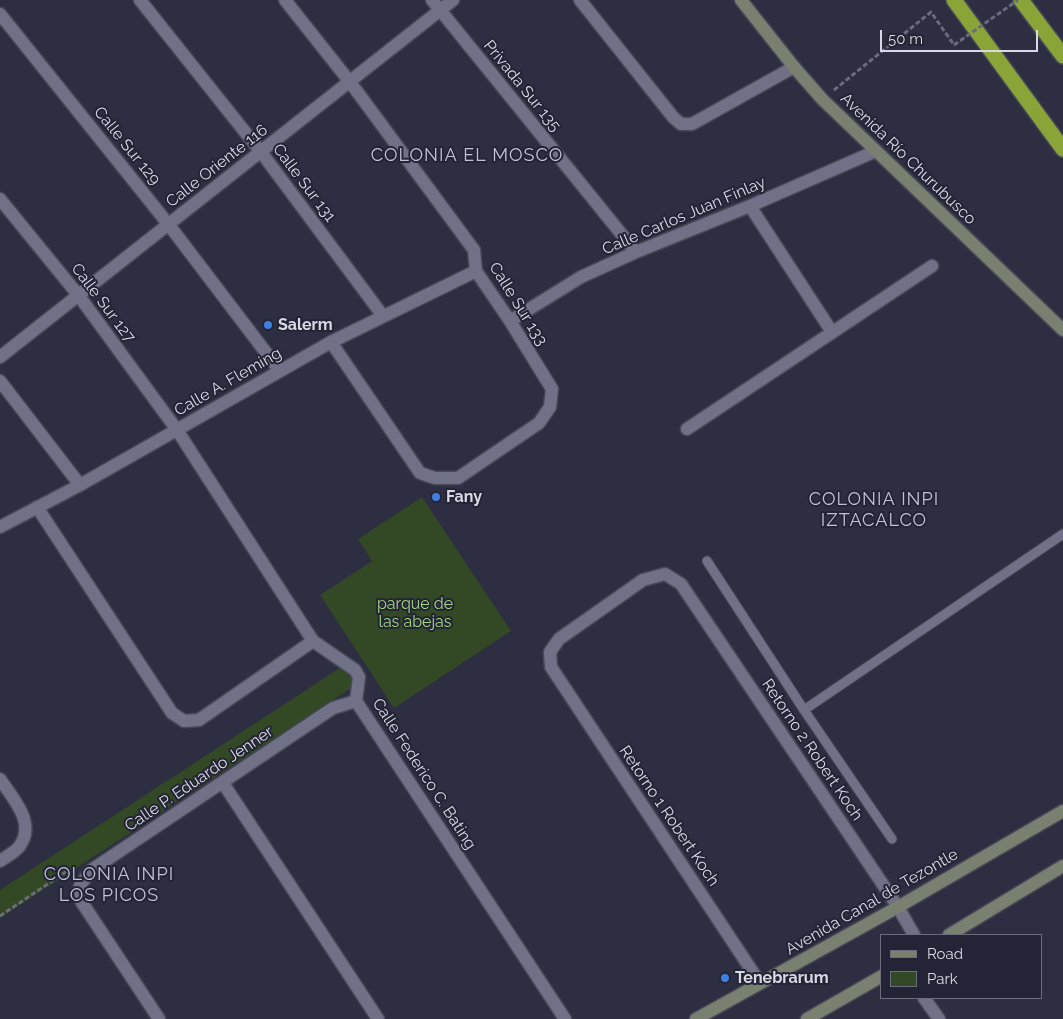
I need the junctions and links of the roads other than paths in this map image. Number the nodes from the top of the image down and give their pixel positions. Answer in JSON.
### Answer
{"nodes":[{"id":1,"x":140,"y":0,"type":"edge"},
{"id":2,"x":285,"y":0,"type":"edge"},
{"id":3,"x":432,"y":0,"type":"edge"},
{"id":4,"x":453,"y":0,"type":"edge"},
{"id":5,"x":580,"y":0,"type":"edge"},
{"id":6,"x":741,"y":0,"type":"edge"},
{"id":7,"x":954,"y":0,"type":"edge"},
{"id":8,"x":1020,"y":0,"type":"edge"},
{"id":9,"x":440,"y":11,"type":"junction"},
{"id":10,"x":0,"y":14,"type":"edge"},
{"id":11,"x":1063,"y":56,"type":"edge"},
{"id":12,"x":794,"y":67,"type":"junction"},
{"id":13,"x":350,"y":82,"type":"junction"},
{"id":14,"x":1063,"y":148,"type":"edge"},
{"id":15,"x":876,"y":151,"type":"junction"},
{"id":16,"x":261,"y":152,"type":"junction"},
{"id":17,"x":0,"y":199,"type":"edge"},
{"id":18,"x":750,"y":206,"type":"junction"},
{"id":19,"x":169,"y":225,"type":"junction"},
{"id":20,"x":636,"y":252,"type":"junction"},
{"id":21,"x":932,"y":266,"type":"dead end"},
{"id":22,"x":476,"y":271,"type":"junction"},
{"id":23,"x":79,"y":296,"type":"junction"},
{"id":24,"x":383,"y":316,"type":"junction"},
{"id":25,"x":510,"y":322,"type":"junction"},
{"id":26,"x":1063,"y":330,"type":"edge"},
{"id":27,"x":832,"y":332,"type":"junction"},
{"id":28,"x":331,"y":342,"type":"junction"},
{"id":29,"x":0,"y":357,"type":"edge"},
{"id":30,"x":280,"y":371,"type":"junction"},
{"id":31,"x":0,"y":382,"type":"edge"},
{"id":32,"x":687,"y":429,"type":"dead end"},
{"id":33,"x":177,"y":430,"type":"junction"},
{"id":34,"x":80,"y":485,"type":"junction"},
{"id":35,"x":37,"y":507,"type":"junction"},
{"id":36,"x":0,"y":526,"type":"edge"},
{"id":37,"x":1063,"y":534,"type":"edge"},
{"id":38,"x":707,"y":561,"type":"dead end"},
{"id":39,"x":681,"y":584,"type":"joint"},
{"id":40,"x":313,"y":641,"type":"junction"},
{"id":41,"x":356,"y":701,"type":"junction"},
{"id":42,"x":804,"y":710,"type":"junction"},
{"id":43,"x":0,"y":779,"type":"edge"},
{"id":44,"x":222,"y":783,"type":"junction"},
{"id":45,"x":1063,"y":811,"type":"edge"},
{"id":46,"x":892,"y":839,"type":"dead end"},
{"id":47,"x":0,"y":861,"type":"edge"},
{"id":48,"x":1063,"y":866,"type":"edge"},
{"id":49,"x":898,"y":907,"type":"junction"},
{"id":50,"x":913,"y":934,"type":"edge"},
{"id":51,"x":951,"y":934,"type":"edge"},
{"id":52,"x":880,"y":977,"type":"edge"},
{"id":53,"x":760,"y":984,"type":"junction"},
{"id":54,"x":925,"y":999,"type":"edge"},
{"id":55,"x":159,"y":1019,"type":"edge"},
{"id":56,"x":378,"y":1019,"type":"edge"},
{"id":57,"x":565,"y":1019,"type":"edge"},
{"id":58,"x":696,"y":1019,"type":"edge"},
{"id":59,"x":806,"y":1019,"type":"edge"},
{"id":60,"x":939,"y":1019,"type":"edge"}],
"edges":[{"from":1,"to":16,"type":"street","name":"Calle Sur 131"},
{"from":2,"to":13,"type":"street","name":"Calle Sur 133"},
{"from":3,"to":9,"type":"street","name":"Privada Sur 135"},
{"from":4,"to":9,"type":"street","name":"Calle Oriente 116"},
{"from":5,"to":12,"type":"street"},
{"from":6,"to":12,"type":"main road","name":"Avenida Río Churubusco"},
{"from":7,"to":14,"type":"highway"},
{"from":8,"to":11,"type":"highway"},
{"from":9,"to":13,"type":"street","name":"Calle Oriente 116"},
{"from":9,"to":20,"type":"street","name":"Privada Sur 135"},
{"from":10,"to":19,"type":"street","name":"Calle Sur 129"},
{"from":12,"to":15,"type":"main road","name":"Avenida Río Churubusco"},
{"from":13,"to":16,"type":"street","name":"Calle Oriente 116"},
{"from":13,"to":22,"type":"street","name":"Calle Sur 133"},
{"from":15,"to":18,"type":"street","name":"Calle Carlos Juan Finlay"},
{"from":15,"to":26,"type":"main road","name":"Avenida Río Churubusco"},
{"from":16,"to":19,"type":"street","name":"Calle Oriente 116"},
{"from":16,"to":24,"type":"street","name":"Calle Sur 131"},
{"from":17,"to":23,"type":"street","name":"Calle Sur 127"},
{"from":18,"to":20,"type":"street","name":"Calle Carlos Juan Finlay"},
{"from":18,"to":27,"type":"street"},
{"from":19,"to":23,"type":"street","name":"Calle Oriente 116"},
{"from":19,"to":30,"type":"street","name":"Calle Sur 129"},
{"from":20,"to":25,"type":"street","name":"Calle Carlos Juan Finlay"},
{"from":21,"to":27,"type":"street"},
{"from":22,"to":24,"type":"street","name":"Calle A. Fleming"},
{"from":22,"to":25,"type":"street","name":"Calle Sur 133"},
{"from":23,"to":29,"type":"street","name":"Calle Oriente 116"},
{"from":23,"to":33,"type":"street","name":"Calle Sur 127"},
{"from":24,"to":28,"type":"street","name":"Calle A. Fleming"},
{"from":25,"to":28,"type":"street","name":"Calle Sur 133"},
{"from":27,"to":32,"type":"street"},
{"from":28,"to":30,"type":"street","name":"Calle A. Fleming"},
{"from":30,"to":33,"type":"street","name":"Calle A. Fleming"},
{"from":31,"to":34,"type":"street"},
{"from":33,"to":34,"type":"street","name":"Calle A. Fleming"},
{"from":33,"to":40,"type":"street","name":"Calle Federico C. Bating"},
{"from":34,"to":35,"type":"street","name":"Calle A. Fleming"},
{"from":35,"to":36,"type":"street","name":"Calle A. Fleming"},
{"from":35,"to":40,"type":"street"},
{"from":37,"to":42,"type":"lane"},
{"from":38,"to":42,"type":"lane"},
{"from":39,"to":49,"type":"street","name":"Retorno 2 Robert Koch"},
{"from":39,"to":53,"type":"street","name":"Retorno 1 Robert Koch"},
{"from":40,"to":41,"type":"street","name":"Calle Federico C. Bating"},
{"from":41,"to":44,"type":"street","name":"Calle P. Eduardo Jenner"},
{"from":41,"to":57,"type":"street","name":"Calle Federico C. Bating"},
{"from":42,"to":46,"type":"lane"},
{"from":43,"to":47,"type":"street"},
{"from":44,"to":55,"type":"street","name":"Calle P. Eduardo Jenner"},
{"from":44,"to":56,"type":"street"},
{"from":45,"to":49,"type":"main road","name":"Avenida Canal de Tezontle"},
{"from":48,"to":51,"type":"main road"},
{"from":49,"to":50,"type":"street","name":"Retorno 2 Robert Koch"},
{"from":49,"to":53,"type":"main road","name":"Avenida Canal de Tezontle"},
{"from":52,"to":59,"type":"main road"},
{"from":53,"to":58,"type":"main road","name":"Avenida Canal de Tezontle"},
{"from":54,"to":60,"type":"street"}]}
